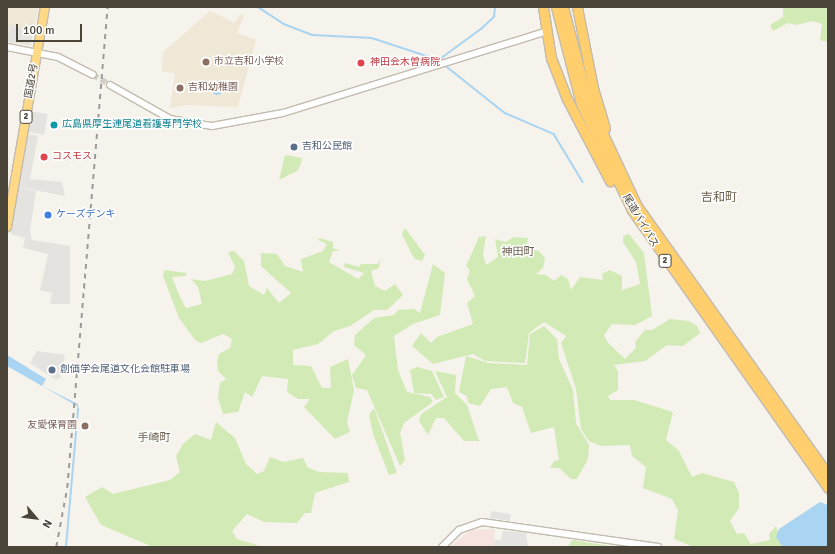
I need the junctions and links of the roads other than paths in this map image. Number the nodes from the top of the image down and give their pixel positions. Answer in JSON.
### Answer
{"nodes":[{"id":1,"x":45,"y":7,"type":"edge"},
{"id":2,"x":543,"y":7,"type":"edge"},
{"id":3,"x":556,"y":7,"type":"edge"},
{"id":4,"x":563,"y":7,"type":"edge"},
{"id":5,"x":577,"y":7,"type":"edge"},
{"id":6,"x":546,"y":32,"type":"junction"},
{"id":7,"x":7,"y":47,"type":"edge"},
{"id":8,"x":37,"y":53,"type":"junction"},
{"id":9,"x":93,"y":75,"type":"tunnel mouth"},
{"id":10,"x":110,"y":85,"type":"tunnel mouth"},
{"id":11,"x":637,"y":206,"type":"junction"},
{"id":12,"x":7,"y":227,"type":"edge"},
{"id":13,"x":650,"y":239,"type":"junction"},
{"id":14,"x":828,"y":475,"type":"edge"},
{"id":15,"x":828,"y":488,"type":"edge"},
{"id":16,"x":442,"y":547,"type":"edge"},
{"id":17,"x":658,"y":547,"type":"edge"}],
"edges":[{"from":1,"to":8,"type":"highway","name":"国道2号","number":"2"},
{"from":2,"to":6,"type":"highway"},
{"from":3,"to":13,"type":"highway","name":"尾道バイパス","number":"2"},
{"from":4,"to":11,"type":"highway","name":"尾道バイパス","number":"2"},
{"from":5,"to":11,"type":"highway"},
{"from":6,"to":10,"type":"street"},
{"from":6,"to":13,"type":"highway"},
{"from":7,"to":8,"type":"street"},
{"from":8,"to":9,"type":"street"},
{"from":8,"to":12,"type":"highway","name":"国道2号","number":"2"},
{"from":11,"to":14,"type":"highway","name":"尾道バイパス","number":"2"},
{"from":13,"to":15,"type":"highway","name":"尾道バイパス","number":"2"},
{"from":16,"to":17,"type":"street"}]}
